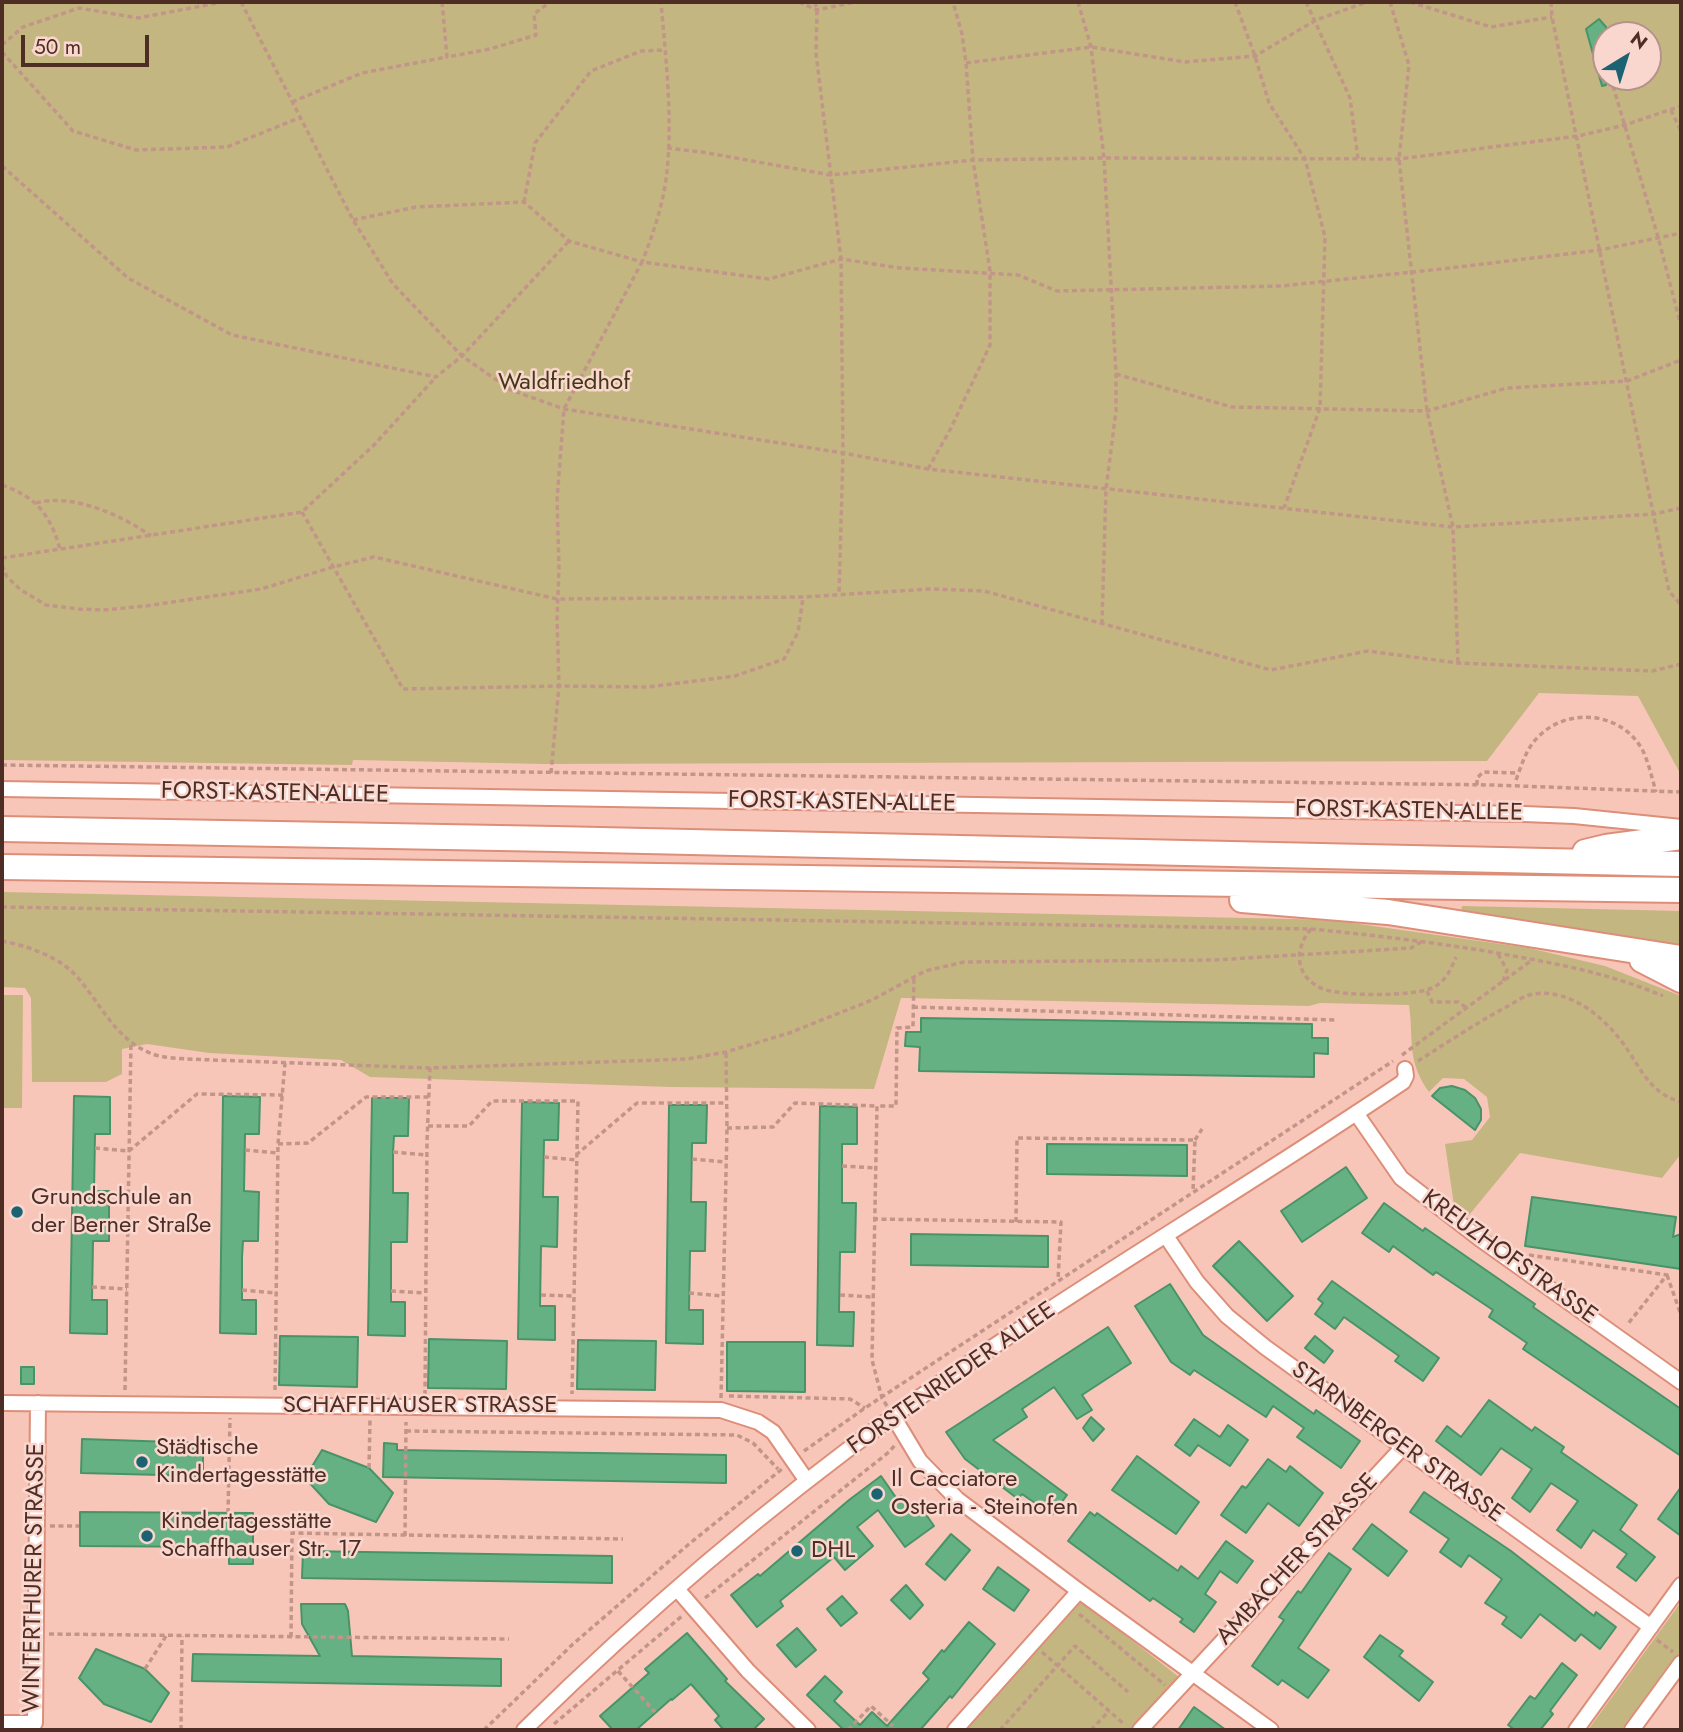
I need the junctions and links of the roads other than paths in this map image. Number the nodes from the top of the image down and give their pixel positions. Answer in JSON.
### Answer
{"nodes":[{"id":1,"x":2,"y":789,"type":"edge"},
{"id":2,"x":1681,"y":827,"type":"edge"},
{"id":3,"x":2,"y":829,"type":"edge"},
{"id":4,"x":1681,"y":837,"type":"edge"},
{"id":5,"x":1552,"y":861,"type":"junction"},
{"id":6,"x":1681,"y":864,"type":"edge"},
{"id":7,"x":2,"y":867,"type":"edge"},
{"id":8,"x":1166,"y":884,"type":"junction"},
{"id":9,"x":1681,"y":890,"type":"edge"},
{"id":10,"x":1612,"y":948,"type":"junction"},
{"id":11,"x":1681,"y":958,"type":"edge"},
{"id":12,"x":1676,"y":989,"type":"edge"},
{"id":13,"x":1403,"y":1062,"type":"road end"},
{"id":14,"x":1356,"y":1113,"type":"junction"},
{"id":15,"x":1166,"y":1236,"type":"junction"},
{"id":16,"x":1681,"y":1382,"type":"edge"},
{"id":17,"x":2,"y":1403,"type":"edge"},
{"id":18,"x":38,"y":1403,"type":"junction"},
{"id":19,"x":893,"y":1416,"type":"junction"},
{"id":20,"x":1403,"y":1447,"type":"junction"},
{"id":21,"x":807,"y":1481,"type":"junction"},
{"id":22,"x":1681,"y":1585,"type":"edge"},
{"id":23,"x":677,"y":1588,"type":"junction"},
{"id":24,"x":1079,"y":1591,"type":"junction"},
{"id":25,"x":1649,"y":1630,"type":"junction"},
{"id":26,"x":1679,"y":1659,"type":"edge"},
{"id":27,"x":1193,"y":1673,"type":"junction"},
{"id":28,"x":2,"y":1723,"type":"edge"},
{"id":29,"x":524,"y":1730,"type":"edge"},
{"id":30,"x":808,"y":1730,"type":"edge"},
{"id":31,"x":955,"y":1730,"type":"edge"},
{"id":32,"x":1140,"y":1730,"type":"edge"},
{"id":33,"x":1271,"y":1730,"type":"edge"},
{"id":34,"x":1576,"y":1730,"type":"edge"},
{"id":35,"x":1632,"y":1730,"type":"edge"}],
"edges":[{"from":1,"to":2,"type":"street","name":"FORST-KASTEN-ALLEE"},
{"from":3,"to":5,"type":"highway"},
{"from":4,"to":5,"type":"highway"},
{"from":5,"to":6,"type":"highway"},
{"from":7,"to":8,"type":"highway"},
{"from":8,"to":9,"type":"highway"},
{"from":8,"to":10,"type":"highway"},
{"from":10,"to":11,"type":"highway"},
{"from":10,"to":12,"type":"highway"},
{"from":13,"to":14,"type":"street","name":"FORSTENRIEDER ALLEE"},
{"from":14,"to":15,"type":"street","name":"FORSTENRIEDER ALLEE"},
{"from":14,"to":16,"type":"street","name":"KREUZHOFSTRASSE"},
{"from":15,"to":19,"type":"street","name":"FORSTENRIEDER ALLEE"},
{"from":15,"to":20,"type":"street","name":"STARNBERGER STRASSE"},
{"from":17,"to":18,"type":"street","name":"SCHAFFHAUSER STRASSE"},
{"from":18,"to":21,"type":"street","name":"SCHAFFHAUSER STRASSE"},
{"from":18,"to":28,"type":"street","name":"WINTERTHURER STRASSE"},
{"from":19,"to":21,"type":"street","name":"FORSTENRIEDER ALLEE"},
{"from":19,"to":24,"type":"street"},
{"from":20,"to":25,"type":"street","name":"STARNBERGER STRASSE"},
{"from":20,"to":27,"type":"street","name":"AMBACHER STRASSE"},
{"from":21,"to":23,"type":"street","name":"FORSTENRIEDER ALLEE"},
{"from":22,"to":25,"type":"street"},
{"from":23,"to":29,"type":"street","name":"FORSTENRIEDER ALLEE"},
{"from":23,"to":30,"type":"street"},
{"from":24,"to":27,"type":"street"},
{"from":24,"to":31,"type":"street"},
{"from":25,"to":34,"type":"street"},
{"from":26,"to":35,"type":"street"},
{"from":27,"to":32,"type":"street","name":"AMBACHER STRASSE"},
{"from":27,"to":33,"type":"street"}]}
